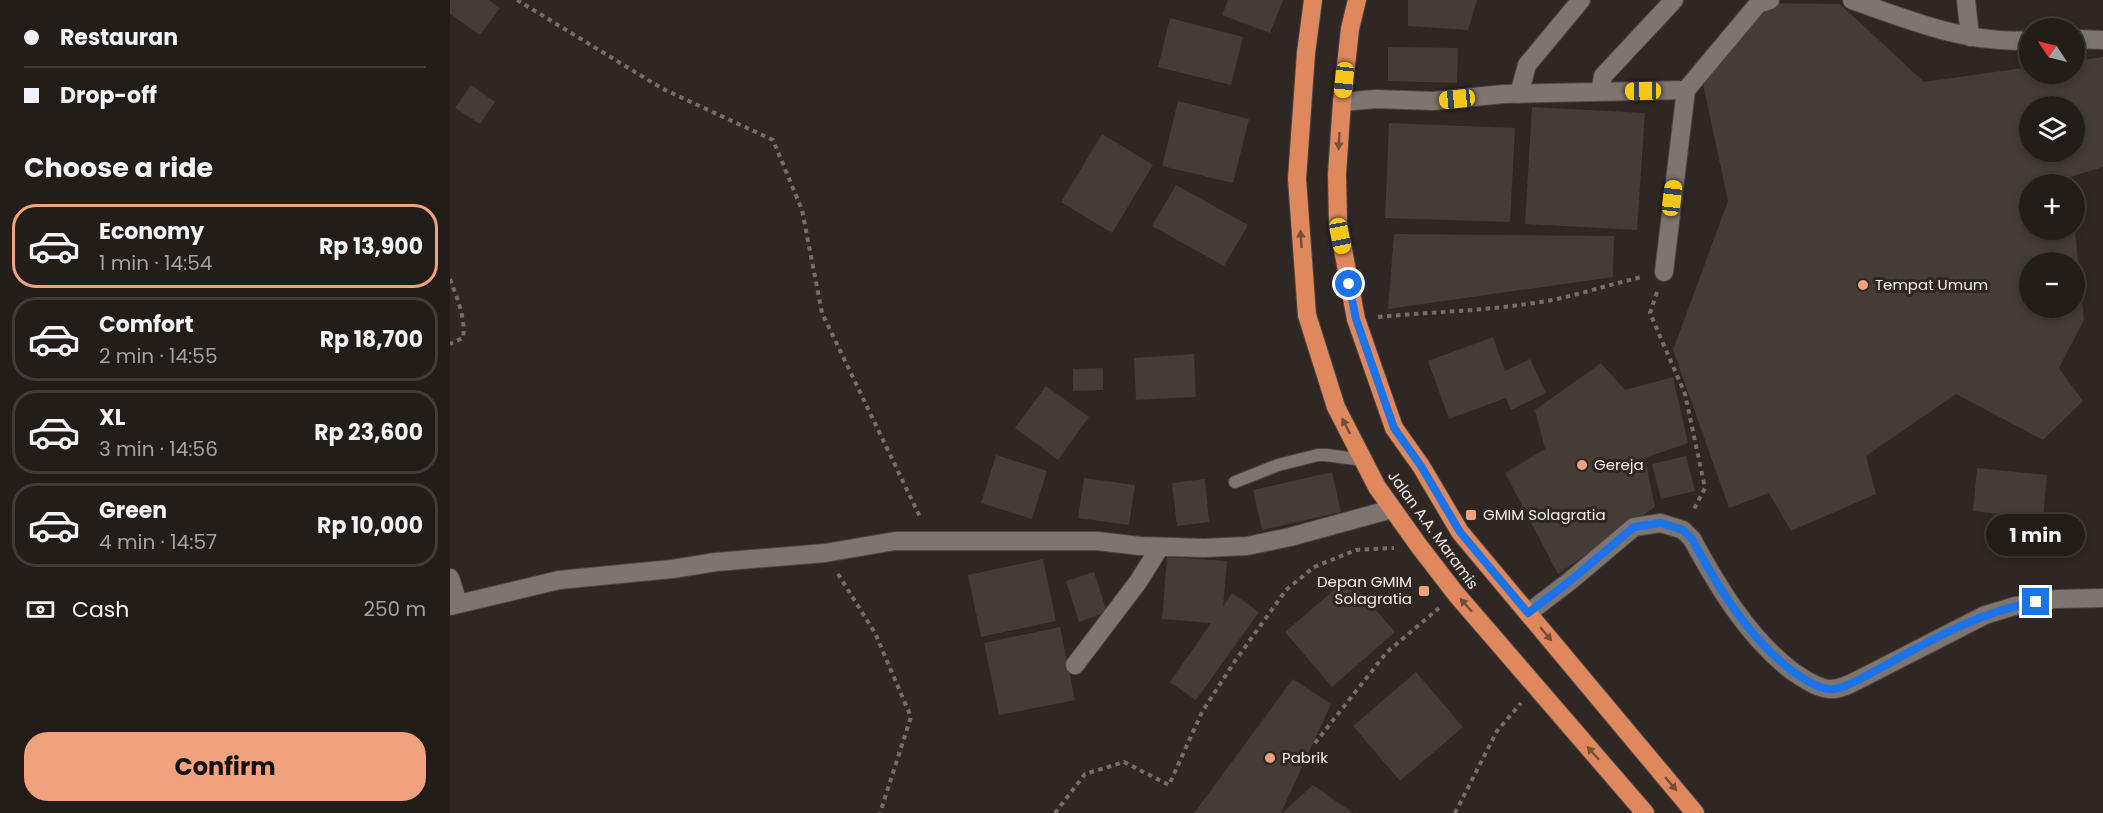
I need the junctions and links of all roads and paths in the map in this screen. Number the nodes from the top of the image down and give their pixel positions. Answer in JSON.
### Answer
{"nodes":[{"id":1,"x":517,"y":0,"type":"edge"},
{"id":2,"x":1313,"y":0,"type":"edge"},
{"id":3,"x":1356,"y":0,"type":"edge"},
{"id":4,"x":1581,"y":0,"type":"edge"},
{"id":5,"x":1674,"y":0,"type":"edge"},
{"id":6,"x":1852,"y":0,"type":"edge"},
{"id":7,"x":1966,"y":0,"type":"edge"},
{"id":8,"x":1762,"y":1,"type":"edge"},
{"id":9,"x":1970,"y":37,"type":"junction"},
{"id":10,"x":2085,"y":39,"type":"edge"},
{"id":11,"x":2103,"y":40,"type":"edge"},
{"id":12,"x":2019,"y":41,"type":"edge"},
{"id":13,"x":1686,"y":90,"type":"junction"},
{"id":14,"x":1600,"y":92,"type":"junction"},
{"id":15,"x":1519,"y":94,"type":"junction"},
{"id":16,"x":1341,"y":102,"type":"junction"},
{"id":17,"x":1664,"y":272,"type":"junction"},
{"id":18,"x":450,"y":279,"type":"edge"},
{"id":19,"x":1356,"y":319,"type":"junction"},
{"id":20,"x":450,"y":344,"type":"edge"},
{"id":21,"x":1363,"y":460,"type":"junction"},
{"id":22,"x":1234,"y":482,"type":"dead end"},
{"id":23,"x":1392,"y":509,"type":"junction"},
{"id":24,"x":1683,"y":530,"type":"junction"},
{"id":25,"x":931,"y":541,"type":"junction"},
{"id":26,"x":1419,"y":546,"type":"junction"},
{"id":27,"x":1160,"y":547,"type":"junction"},
{"id":28,"x":825,"y":553,"type":"junction"},
{"id":29,"x":450,"y":578,"type":"edge"},
{"id":30,"x":1456,"y":594,"type":"junction"},
{"id":31,"x":2103,"y":598,"type":"edge"},
{"id":32,"x":454,"y":605,"type":"edge"},
{"id":33,"x":1528,"y":613,"type":"junction"},
{"id":34,"x":1075,"y":665,"type":"dead end"},
{"id":35,"x":1535,"y":687,"type":"junction"},
{"id":36,"x":1315,"y":743,"type":"dead end"},
{"id":37,"x":880,"y":813,"type":"edge"},
{"id":38,"x":1055,"y":813,"type":"edge"},
{"id":39,"x":1455,"y":813,"type":"edge"},
{"id":40,"x":1645,"y":813,"type":"edge"},
{"id":41,"x":1695,"y":813,"type":"edge"}],
"edges":[{"from":1,"to":25,"type":"path"},
{"from":21,"to":2,"type":"highway","name":"Jalan A.A. Maramis","one_way":true},
{"from":3,"to":16,"type":"highway"},
{"from":4,"to":15,"type":"street"},
{"from":5,"to":14,"type":"street"},
{"from":6,"to":9,"type":"street"},
{"from":7,"to":9,"type":"street"},
{"from":8,"to":13,"type":"street"},
{"from":9,"to":12,"type":"street"},
{"from":10,"to":11,"type":"street"},
{"from":13,"to":14,"type":"street"},
{"from":13,"to":17,"type":"street"},
{"from":14,"to":15,"type":"street"},
{"from":15,"to":16,"type":"street"},
{"from":16,"to":19,"type":"highway","one_way":true},
{"from":17,"to":19,"type":"path"},
{"from":17,"to":24,"type":"path"},
{"from":18,"to":20,"type":"path"},
{"from":19,"to":33,"type":"highway"},
{"from":21,"to":22,"type":"lane"},
{"from":21,"to":23,"type":"highway","name":"Jalan A.A. Maramis"},
{"from":23,"to":26,"type":"highway","name":"Jalan A.A. Maramis"},
{"from":23,"to":27,"type":"street"},
{"from":24,"to":31,"type":"street"},
{"from":24,"to":33,"type":"street"},
{"from":25,"to":27,"type":"street"},
{"from":25,"to":28,"type":"street"},
{"from":26,"to":30,"type":"highway","name":"Jalan A.A. Maramis"},
{"from":26,"to":38,"type":"path"},
{"from":27,"to":34,"type":"street"},
{"from":28,"to":32,"type":"street"},
{"from":28,"to":37,"type":"path"},
{"from":29,"to":32,"type":"street"},
{"from":35,"to":30,"type":"highway","name":"Jalan A.A. Maramis","one_way":true},
{"from":30,"to":36,"type":"path"},
{"from":33,"to":41,"type":"highway","one_way":true},
{"from":35,"to":39,"type":"path"},
{"from":40,"to":35,"type":"highway","name":"Jalan A.A. Maramis","one_way":true}]}
